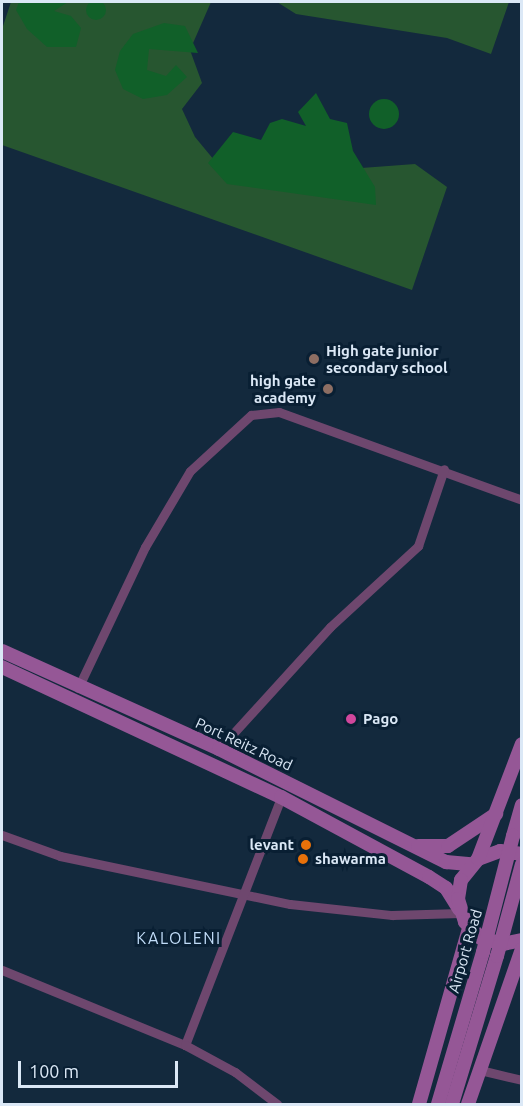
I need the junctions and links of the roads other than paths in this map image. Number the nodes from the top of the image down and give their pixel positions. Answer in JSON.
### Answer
{"nodes":[{"id":1,"x":444,"y":469,"type":"junction"},
{"id":2,"x":522,"y":500,"type":"edge"},
{"id":3,"x":2,"y":651,"type":"edge"},
{"id":4,"x":2,"y":667,"type":"edge"},
{"id":5,"x":78,"y":688,"type":"junction"},
{"id":6,"x":522,"y":744,"type":"edge"},
{"id":7,"x":219,"y":749,"type":"junction"},
{"id":8,"x":281,"y":797,"type":"junction"},
{"id":9,"x":522,"y":805,"type":"edge"},
{"id":10,"x":500,"y":811,"type":"junction"},
{"id":11,"x":2,"y":835,"type":"edge"},
{"id":12,"x":416,"y":846,"type":"junction"},
{"id":13,"x":522,"y":854,"type":"edge"},
{"id":14,"x":474,"y":862,"type":"junction"},
{"id":15,"x":522,"y":864,"type":"edge"},
{"id":16,"x":247,"y":895,"type":"junction"},
{"id":17,"x":460,"y":911,"type":"junction"},
{"id":18,"x":469,"y":928,"type":"junction"},
{"id":19,"x":522,"y":940,"type":"edge"},
{"id":20,"x":522,"y":949,"type":"edge"},
{"id":21,"x":2,"y":970,"type":"edge"},
{"id":22,"x":185,"y":1045,"type":"junction"},
{"id":23,"x":480,"y":1070,"type":"junction"},
{"id":24,"x":522,"y":1080,"type":"edge"},
{"id":25,"x":277,"y":1104,"type":"edge"},
{"id":26,"x":419,"y":1104,"type":"edge"},
{"id":27,"x":438,"y":1104,"type":"edge"},
{"id":28,"x":452,"y":1104,"type":"edge"},
{"id":29,"x":468,"y":1104,"type":"edge"}],
"edges":[{"from":1,"to":2,"type":"street"},
{"from":1,"to":5,"type":"street"},
{"from":1,"to":7,"type":"street"},
{"from":3,"to":5,"type":"main road","name":"Port Reitz Road"},
{"from":4,"to":8,"type":"main road"},
{"from":5,"to":7,"type":"main road","name":"Port Reitz Road"},
{"from":6,"to":10,"type":"main road"},
{"from":7,"to":12,"type":"main road","name":"Port Reitz Road"},
{"from":8,"to":16,"type":"street"},
{"from":8,"to":17,"type":"main road"},
{"from":9,"to":27,"type":"main road","name":"Airport Road","bridge":true},
{"from":10,"to":12,"type":"main road"},
{"from":10,"to":14,"type":"main road"},
{"from":11,"to":16,"type":"street"},
{"from":12,"to":14,"type":"main road","name":"Port Reitz Road"},
{"from":13,"to":14,"type":"main road"},
{"from":14,"to":17,"type":"main road"},
{"from":15,"to":28,"type":"main road","name":"Airport Road","bridge":true},
{"from":16,"to":17,"type":"street"},
{"from":16,"to":22,"type":"street"},
{"from":17,"to":18,"type":"main road"},
{"from":18,"to":19,"type":"main road"},
{"from":18,"to":26,"type":"main road"},
{"from":20,"to":23,"type":"main road"},
{"from":21,"to":22,"type":"street"},
{"from":22,"to":25,"type":"street"},
{"from":23,"to":24,"type":"street"},
{"from":23,"to":29,"type":"main road"}]}
